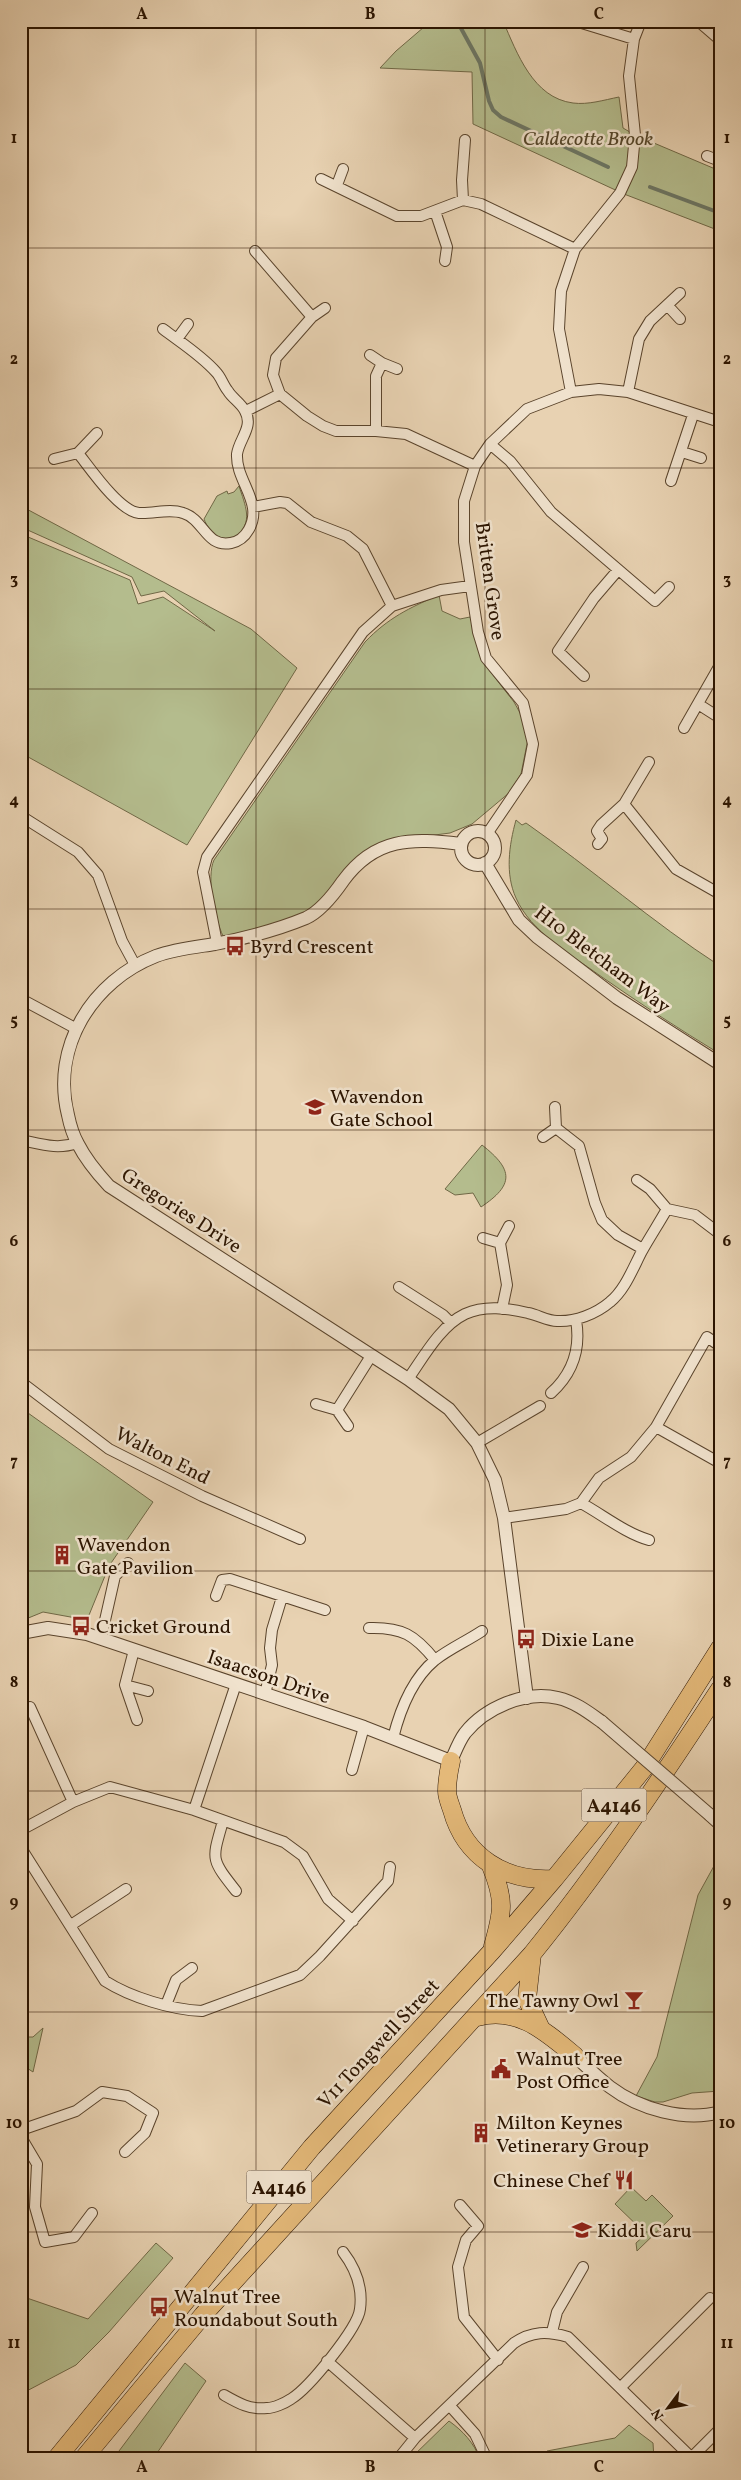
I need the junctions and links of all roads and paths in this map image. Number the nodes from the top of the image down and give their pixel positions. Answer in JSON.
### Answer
{"nodes":[{"id":1,"x":576,"y":21,"type":"edge"},
{"id":2,"x":641,"y":21,"type":"edge"},
{"id":3,"x":698,"y":21,"type":"edge"},
{"id":4,"x":634,"y":39,"type":"junction"},
{"id":5,"x":720,"y":40,"type":"edge"},
{"id":6,"x":465,"y":140,"type":"dead end"},
{"id":7,"x":707,"y":156,"type":"dead end"},
{"id":8,"x":720,"y":161,"type":"edge"},
{"id":9,"x":343,"y":169,"type":"dead end"},
{"id":10,"x":322,"y":179,"type":"dead end"},
{"id":11,"x":336,"y":186,"type":"junction"},
{"id":12,"x":463,"y":200,"type":"junction"},
{"id":13,"x":435,"y":211,"type":"junction"},
{"id":14,"x":575,"y":249,"type":"junction"},
{"id":15,"x":255,"y":251,"type":"dead end"},
{"id":16,"x":445,"y":261,"type":"dead end"},
{"id":17,"x":680,"y":293,"type":"dead end"},
{"id":18,"x":668,"y":306,"type":"junction"},
{"id":19,"x":325,"y":308,"type":"dead end"},
{"id":20,"x":312,"y":317,"type":"junction"},
{"id":21,"x":680,"y":319,"type":"dead end"},
{"id":22,"x":188,"y":324,"type":"dead end"},
{"id":23,"x":163,"y":329,"type":"dead end"},
{"id":24,"x":176,"y":339,"type":"junction"},
{"id":25,"x":370,"y":355,"type":"dead end"},
{"id":26,"x":382,"y":363,"type":"junction"},
{"id":27,"x":397,"y":369,"type":"dead end"},
{"id":28,"x":571,"y":392,"type":"junction"},
{"id":29,"x":628,"y":392,"type":"junction"},
{"id":30,"x":280,"y":394,"type":"junction"},
{"id":31,"x":246,"y":411,"type":"junction"},
{"id":32,"x":693,"y":415,"type":"junction"},
{"id":33,"x":720,"y":422,"type":"edge"},
{"id":34,"x":376,"y":431,"type":"junction"},
{"id":35,"x":97,"y":433,"type":"dead end"},
{"id":36,"x":490,"y":444,"type":"junction"},
{"id":37,"x":682,"y":452,"type":"junction"},
{"id":38,"x":78,"y":453,"type":"junction"},
{"id":39,"x":701,"y":458,"type":"dead end"},
{"id":40,"x":54,"y":459,"type":"dead end"},
{"id":41,"x":475,"y":466,"type":"junction"},
{"id":42,"x":670,"y":481,"type":"dead end"},
{"id":43,"x":253,"y":507,"type":"junction"},
{"id":44,"x":618,"y":570,"type":"junction"},
{"id":45,"x":470,"y":586,"type":"junction"},
{"id":46,"x":669,"y":587,"type":"dead end"},
{"id":47,"x":392,"y":606,"type":"junction"},
{"id":48,"x":720,"y":665,"type":"edge"},
{"id":49,"x":584,"y":676,"type":"dead end"},
{"id":50,"x":698,"y":704,"type":"junction"},
{"id":51,"x":720,"y":718,"type":"edge"},
{"id":52,"x":684,"y":728,"type":"dead end"},
{"id":53,"x":649,"y":762,"type":"dead end"},
{"id":54,"x":624,"y":804,"type":"junction"},
{"id":55,"x":21,"y":816,"type":"edge"},
{"id":56,"x":487,"y":834,"type":"junction"},
{"id":57,"x":461,"y":844,"type":"junction"},
{"id":58,"x":598,"y":844,"type":"dead end"},
{"id":59,"x":485,"y":863,"type":"junction"},
{"id":60,"x":720,"y":894,"type":"edge"},
{"id":61,"x":217,"y":943,"type":"junction"},
{"id":62,"x":135,"y":965,"type":"junction"},
{"id":63,"x":21,"y":999,"type":"edge"},
{"id":64,"x":75,"y":1028,"type":"junction"},
{"id":65,"x":720,"y":1064,"type":"edge"},
{"id":66,"x":555,"y":1107,"type":"dead end"},
{"id":67,"x":556,"y":1128,"type":"junction"},
{"id":68,"x":543,"y":1137,"type":"dead end"},
{"id":69,"x":21,"y":1140,"type":"edge"},
{"id":70,"x":77,"y":1142,"type":"junction"},
{"id":71,"x":637,"y":1180,"type":"dead end"},
{"id":72,"x":667,"y":1209,"type":"junction"},
{"id":73,"x":509,"y":1226,"type":"dead end"},
{"id":74,"x":720,"y":1234,"type":"edge"},
{"id":75,"x":483,"y":1238,"type":"dead end"},
{"id":76,"x":500,"y":1243,"type":"junction"},
{"id":77,"x":643,"y":1249,"type":"junction"},
{"id":78,"x":399,"y":1287,"type":"dead end"},
{"id":79,"x":502,"y":1308,"type":"junction"},
{"id":80,"x":576,"y":1320,"type":"junction"},
{"id":81,"x":451,"y":1323,"type":"junction"},
{"id":82,"x":720,"y":1346,"type":"edge"},
{"id":83,"x":372,"y":1356,"type":"junction"},
{"id":84,"x":408,"y":1380,"type":"junction"},
{"id":85,"x":21,"y":1382,"type":"edge"},
{"id":86,"x":551,"y":1393,"type":"dead end"},
{"id":87,"x":316,"y":1404,"type":"dead end"},
{"id":88,"x":540,"y":1406,"type":"dead end"},
{"id":89,"x":337,"y":1410,"type":"junction"},
{"id":90,"x":348,"y":1426,"type":"dead end"},
{"id":91,"x":656,"y":1427,"type":"junction"},
{"id":92,"x":476,"y":1442,"type":"junction"},
{"id":93,"x":720,"y":1464,"type":"edge"},
{"id":94,"x":581,"y":1503,"type":"junction"},
{"id":95,"x":504,"y":1518,"type":"junction"},
{"id":96,"x":300,"y":1539,"type":"dead end"},
{"id":97,"x":649,"y":1540,"type":"dead end"},
{"id":98,"x":128,"y":1563,"type":"dead end"},
{"id":99,"x":216,"y":1596,"type":"dead end"},
{"id":100,"x":282,"y":1597,"type":"junction"},
{"id":101,"x":325,"y":1610,"type":"dead end"},
{"id":102,"x":369,"y":1628,"type":"dead end"},
{"id":103,"x":482,"y":1632,"type":"dead end"},
{"id":104,"x":21,"y":1633,"type":"edge"},
{"id":105,"x":101,"y":1638,"type":"junction"},
{"id":106,"x":720,"y":1648,"type":"edge"},
{"id":107,"x":134,"y":1650,"type":"junction"},
{"id":108,"x":435,"y":1660,"type":"junction"},
{"id":109,"x":125,"y":1684,"type":"junction"},
{"id":110,"x":236,"y":1684,"type":"junction"},
{"id":111,"x":720,"y":1688,"type":"edge"},
{"id":112,"x":148,"y":1691,"type":"dead end"},
{"id":113,"x":265,"y":1694,"type":"junction"},
{"id":114,"x":527,"y":1698,"type":"junction"},
{"id":115,"x":30,"y":1707,"type":"dead end"},
{"id":116,"x":137,"y":1720,"type":"dead end"},
{"id":117,"x":364,"y":1728,"type":"junction"},
{"id":118,"x":392,"y":1738,"type":"junction"},
{"id":119,"x":451,"y":1761,"type":"junction"},
{"id":120,"x":352,"y":1770,"type":"dead end"},
{"id":121,"x":73,"y":1802,"type":"junction"},
{"id":122,"x":194,"y":1810,"type":"junction"},
{"id":123,"x":715,"y":1820,"type":"edge"},
{"id":124,"x":223,"y":1821,"type":"junction"},
{"id":125,"x":21,"y":1830,"type":"edge"},
{"id":126,"x":21,"y":1848,"type":"edge"},
{"id":127,"x":492,"y":1866,"type":"junction"},
{"id":128,"x":390,"y":1867,"type":"dead end"},
{"id":129,"x":554,"y":1879,"type":"junction"},
{"id":130,"x":126,"y":1889,"type":"dead end"},
{"id":131,"x":236,"y":1891,"type":"dead end"},
{"id":132,"x":353,"y":1921,"type":"junction"},
{"id":133,"x":71,"y":1925,"type":"junction"},
{"id":134,"x":492,"y":1951,"type":"junction"},
{"id":135,"x":532,"y":1954,"type":"junction"},
{"id":136,"x":192,"y":1968,"type":"dead end"},
{"id":137,"x":166,"y":2005,"type":"junction"},
{"id":138,"x":477,"y":2017,"type":"junction"},
{"id":139,"x":540,"y":2027,"type":"junction"},
{"id":140,"x":575,"y":2056,"type":"joint"},
{"id":141,"x":720,"y":2112,"type":"edge"},
{"id":142,"x":21,"y":2130,"type":"edge"},
{"id":143,"x":21,"y":2136,"type":"edge"},
{"id":144,"x":125,"y":2152,"type":"dead end"},
{"id":145,"x":460,"y":2205,"type":"dead end"},
{"id":146,"x":92,"y":2214,"type":"dead end"},
{"id":147,"x":344,"y":2252,"type":"dead end"},
{"id":148,"x":583,"y":2267,"type":"dead end"},
{"id":149,"x":710,"y":2298,"type":"dead end"},
{"id":150,"x":552,"y":2332,"type":"junction"},
{"id":151,"x":498,"y":2360,"type":"junction"},
{"id":152,"x":327,"y":2361,"type":"junction"},
{"id":153,"x":621,"y":2386,"type":"junction"},
{"id":154,"x":224,"y":2395,"type":"dead end"},
{"id":155,"x":450,"y":2406,"type":"junction"},
{"id":156,"x":720,"y":2429,"type":"edge"},
{"id":157,"x":415,"y":2438,"type":"junction"},
{"id":158,"x":693,"y":2458,"type":"edge"},
{"id":159,"x":56,"y":2459,"type":"edge"},
{"id":160,"x":83,"y":2459,"type":"edge"},
{"id":161,"x":398,"y":2459,"type":"edge"},
{"id":162,"x":487,"y":2459,"type":"edge"}],
"edges":[{"from":1,"to":4,"type":"street"},
{"from":2,"to":4,"type":"street"},
{"from":3,"to":5,"type":"street"},
{"from":4,"to":14,"type":"street"},
{"from":6,"to":12,"type":"street"},
{"from":7,"to":8,"type":"street"},
{"from":9,"to":11,"type":"street"},
{"from":10,"to":11,"type":"street"},
{"from":11,"to":13,"type":"street"},
{"from":12,"to":13,"type":"street"},
{"from":12,"to":14,"type":"street"},
{"from":13,"to":16,"type":"street"},
{"from":14,"to":28,"type":"street"},
{"from":15,"to":20,"type":"street"},
{"from":17,"to":18,"type":"street"},
{"from":18,"to":21,"type":"street"},
{"from":18,"to":29,"type":"street"},
{"from":19,"to":20,"type":"street"},
{"from":20,"to":30,"type":"street"},
{"from":22,"to":24,"type":"street"},
{"from":23,"to":24,"type":"street"},
{"from":24,"to":31,"type":"street"},
{"from":25,"to":26,"type":"street"},
{"from":26,"to":27,"type":"street"},
{"from":26,"to":34,"type":"street"},
{"from":28,"to":29,"type":"street","name":"Britten Grove"},
{"from":28,"to":36,"type":"street","name":"Britten Grove"},
{"from":29,"to":32,"type":"street","name":"Britten Grove"},
{"from":30,"to":31,"type":"street"},
{"from":30,"to":34,"type":"street"},
{"from":31,"to":43,"type":"street"},
{"from":32,"to":33,"type":"street","name":"Britten Grove"},
{"from":32,"to":37,"type":"street"},
{"from":34,"to":41,"type":"street"},
{"from":35,"to":38,"type":"street"},
{"from":36,"to":41,"type":"street","name":"Britten Grove"},
{"from":36,"to":44,"type":"street"},
{"from":37,"to":39,"type":"street"},
{"from":37,"to":42,"type":"street"},
{"from":38,"to":40,"type":"street"},
{"from":38,"to":43,"type":"street"},
{"from":41,"to":45,"type":"street","name":"Britten Grove"},
{"from":43,"to":47,"type":"street"},
{"from":44,"to":46,"type":"street"},
{"from":44,"to":49,"type":"street"},
{"from":45,"to":47,"type":"street"},
{"from":45,"to":56,"type":"street","name":"Britten Grove"},
{"from":47,"to":61,"type":"street"},
{"from":48,"to":50,"type":"street"},
{"from":50,"to":51,"type":"street"},
{"from":50,"to":52,"type":"street"},
{"from":53,"to":54,"type":"street"},
{"from":54,"to":58,"type":"street"},
{"from":54,"to":60,"type":"street"},
{"from":55,"to":62,"type":"street"},
{"from":56,"to":57,"type":"street"},
{"from":56,"to":59,"type":"street"},
{"from":57,"to":59,"type":"street"},
{"from":57,"to":61,"type":"street","name":"Gregories Drive"},
{"from":59,"to":65,"type":"street","name":"H10 Bletcham Way"},
{"from":61,"to":62,"type":"street","name":"Gregories Drive"},
{"from":62,"to":64,"type":"street","name":"Gregories Drive"},
{"from":63,"to":64,"type":"street"},
{"from":64,"to":70,"type":"street","name":"Gregories Drive"},
{"from":66,"to":67,"type":"street"},
{"from":67,"to":68,"type":"street"},
{"from":67,"to":77,"type":"street"},
{"from":69,"to":70,"type":"street"},
{"from":70,"to":83,"type":"street","name":"Gregories Drive"},
{"from":71,"to":72,"type":"street"},
{"from":72,"to":74,"type":"street"},
{"from":72,"to":77,"type":"street"},
{"from":73,"to":76,"type":"street"},
{"from":75,"to":76,"type":"street"},
{"from":76,"to":79,"type":"street"},
{"from":77,"to":80,"type":"street"},
{"from":78,"to":81,"type":"street"},
{"from":79,"to":80,"type":"street"},
{"from":79,"to":81,"type":"street"},
{"from":80,"to":86,"type":"street"},
{"from":81,"to":84,"type":"street"},
{"from":82,"to":91,"type":"street"},
{"from":83,"to":84,"type":"street","name":"Gregories Drive"},
{"from":83,"to":89,"type":"street"},
{"from":84,"to":92,"type":"street","name":"Gregories Drive"},
{"from":85,"to":96,"type":"street","name":"Walton End"},
{"from":87,"to":89,"type":"street"},
{"from":88,"to":92,"type":"street"},
{"from":89,"to":90,"type":"street"},
{"from":91,"to":93,"type":"street"},
{"from":91,"to":94,"type":"street"},
{"from":92,"to":95,"type":"street","name":"Gregories Drive"},
{"from":94,"to":95,"type":"street"},
{"from":94,"to":97,"type":"street"},
{"from":95,"to":114,"type":"street","name":"Gregories Drive"},
{"from":98,"to":105,"type":"street"},
{"from":99,"to":100,"type":"street"},
{"from":100,"to":101,"type":"street"},
{"from":100,"to":113,"type":"street"},
{"from":102,"to":108,"type":"street"},
{"from":103,"to":108,"type":"street"},
{"from":104,"to":105,"type":"street","name":"Isaacson Drive"},
{"from":105,"to":107,"type":"street","name":"Isaacson Drive"},
{"from":106,"to":129,"type":"highway","name":"V11 Tongwell Street","number":"A4146"},
{"from":107,"to":109,"type":"street"},
{"from":107,"to":110,"type":"street","name":"Isaacson Drive"},
{"from":108,"to":118,"type":"street"},
{"from":109,"to":112,"type":"street"},
{"from":109,"to":116,"type":"street"},
{"from":110,"to":113,"type":"street","name":"Isaacson Drive"},
{"from":110,"to":122,"type":"street"},
{"from":111,"to":135,"type":"highway","number":"A4146"},
{"from":113,"to":117,"type":"street","name":"Isaacson Drive"},
{"from":114,"to":119,"type":"street"},
{"from":114,"to":123,"type":"street","bridge":true},
{"from":115,"to":121,"type":"street"},
{"from":117,"to":118,"type":"street","name":"Isaacson Drive"},
{"from":117,"to":120,"type":"street"},
{"from":118,"to":119,"type":"street","name":"Isaacson Drive"},
{"from":119,"to":127,"type":"highway"},
{"from":121,"to":122,"type":"street"},
{"from":121,"to":125,"type":"street"},
{"from":122,"to":124,"type":"street"},
{"from":124,"to":131,"type":"street"},
{"from":124,"to":132,"type":"street"},
{"from":126,"to":133,"type":"street"},
{"from":127,"to":129,"type":"highway"},
{"from":127,"to":134,"type":"highway"},
{"from":128,"to":132,"type":"street"},
{"from":129,"to":134,"type":"highway","name":"V11 Tongwell Street","number":"A4146"},
{"from":130,"to":133,"type":"street"},
{"from":132,"to":137,"type":"street"},
{"from":133,"to":137,"type":"street"},
{"from":134,"to":159,"type":"highway","name":"V11 Tongwell Street","number":"A4146"},
{"from":135,"to":138,"type":"highway","number":"A4146"},
{"from":135,"to":139,"type":"highway"},
{"from":136,"to":137,"type":"street"},
{"from":138,"to":139,"type":"highway"},
{"from":138,"to":160,"type":"highway","number":"A4146"},
{"from":139,"to":140,"type":"highway"},
{"from":140,"to":141,"type":"street"},
{"from":142,"to":144,"type":"street"},
{"from":143,"to":146,"type":"street"},
{"from":145,"to":151,"type":"street"},
{"from":147,"to":152,"type":"street"},
{"from":148,"to":150,"type":"street"},
{"from":149,"to":153,"type":"street"},
{"from":150,"to":151,"type":"street"},
{"from":150,"to":153,"type":"street"},
{"from":151,"to":155,"type":"street"},
{"from":152,"to":154,"type":"street"},
{"from":152,"to":157,"type":"street"},
{"from":153,"to":158,"type":"street"},
{"from":155,"to":157,"type":"street"},
{"from":155,"to":162,"type":"street"},
{"from":156,"to":158,"type":"street"},
{"from":157,"to":161,"type":"street"}]}
